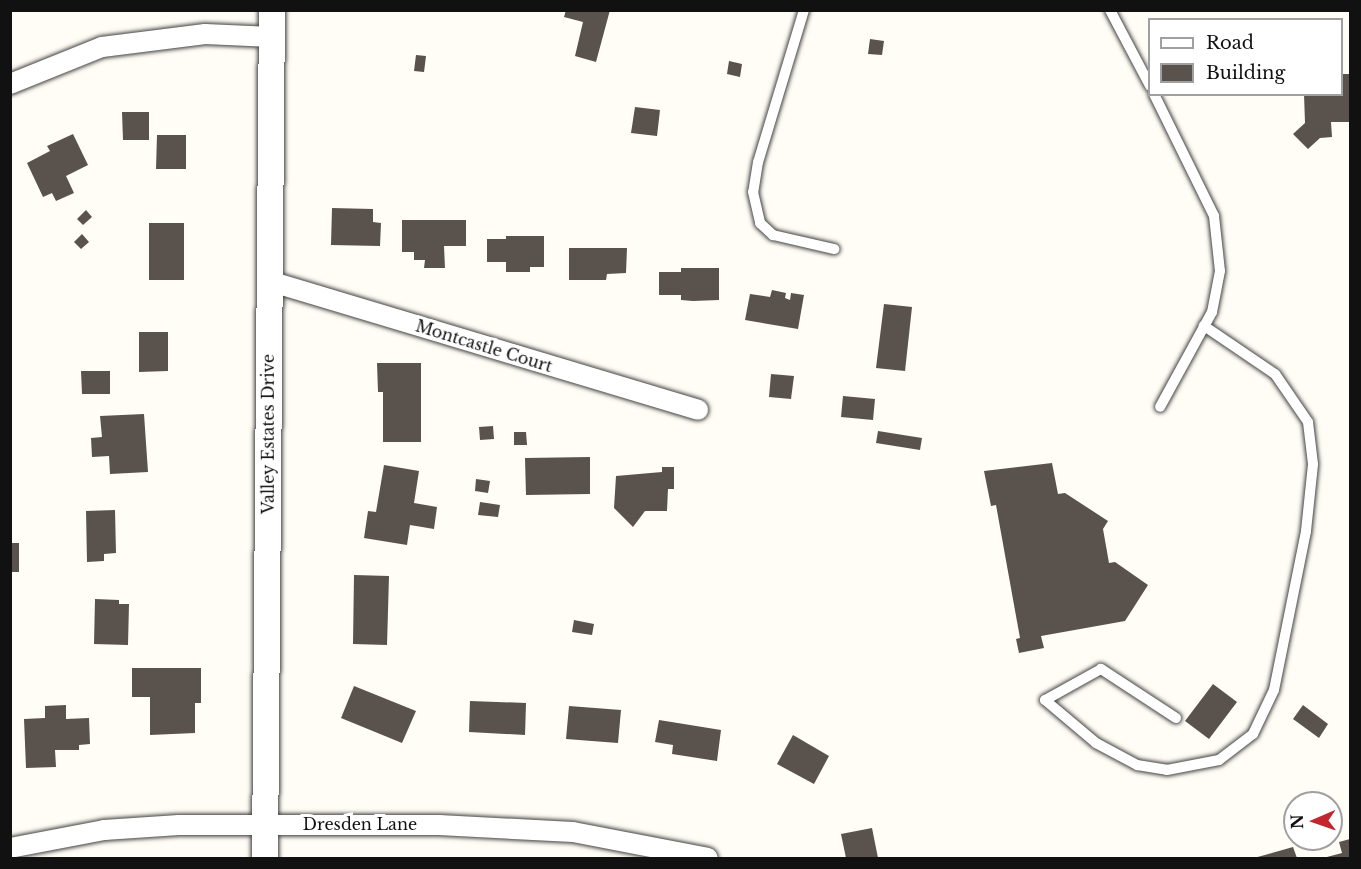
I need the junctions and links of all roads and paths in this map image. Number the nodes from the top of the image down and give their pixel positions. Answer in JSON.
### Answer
{"nodes":[{"id":1,"x":272,"y":10,"type":"edge"},
{"id":2,"x":804,"y":10,"type":"edge"},
{"id":3,"x":1110,"y":10,"type":"edge"},
{"id":4,"x":272,"y":37,"type":"junction"},
{"id":5,"x":10,"y":84,"type":"edge"},
{"id":6,"x":1148,"y":85,"type":"edge"},
{"id":7,"x":1155,"y":96,"type":"edge"},
{"id":8,"x":834,"y":249,"type":"dead end"},
{"id":9,"x":269,"y":281,"type":"junction"},
{"id":10,"x":1204,"y":326,"type":"junction"},
{"id":11,"x":1160,"y":407,"type":"dead end"},
{"id":12,"x":698,"y":410,"type":"dead end"},
{"id":13,"x":1176,"y":718,"type":"dead end"},
{"id":14,"x":265,"y":823,"type":"junction"},
{"id":15,"x":10,"y":848,"type":"edge"},
{"id":16,"x":265,"y":858,"type":"edge"},
{"id":17,"x":708,"y":858,"type":"edge"}],
"edges":[{"from":1,"to":4,"type":"street","name":"Valley Estates Drive"},
{"from":2,"to":8,"type":"lane"},
{"from":3,"to":6,"type":"lane"},
{"from":4,"to":5,"type":"street"},
{"from":4,"to":9,"type":"street","name":"Valley Estates Drive"},
{"from":7,"to":10,"type":"lane"},
{"from":9,"to":12,"type":"street","name":"Montcastle Court"},
{"from":9,"to":14,"type":"street","name":"Valley Estates Drive"},
{"from":10,"to":11,"type":"lane"},
{"from":10,"to":13,"type":"lane"},
{"from":14,"to":15,"type":"street","name":"Dresden Lane"},
{"from":14,"to":16,"type":"street","name":"Valley Estates Drive"},
{"from":14,"to":17,"type":"street","name":"Dresden Lane"}]}
